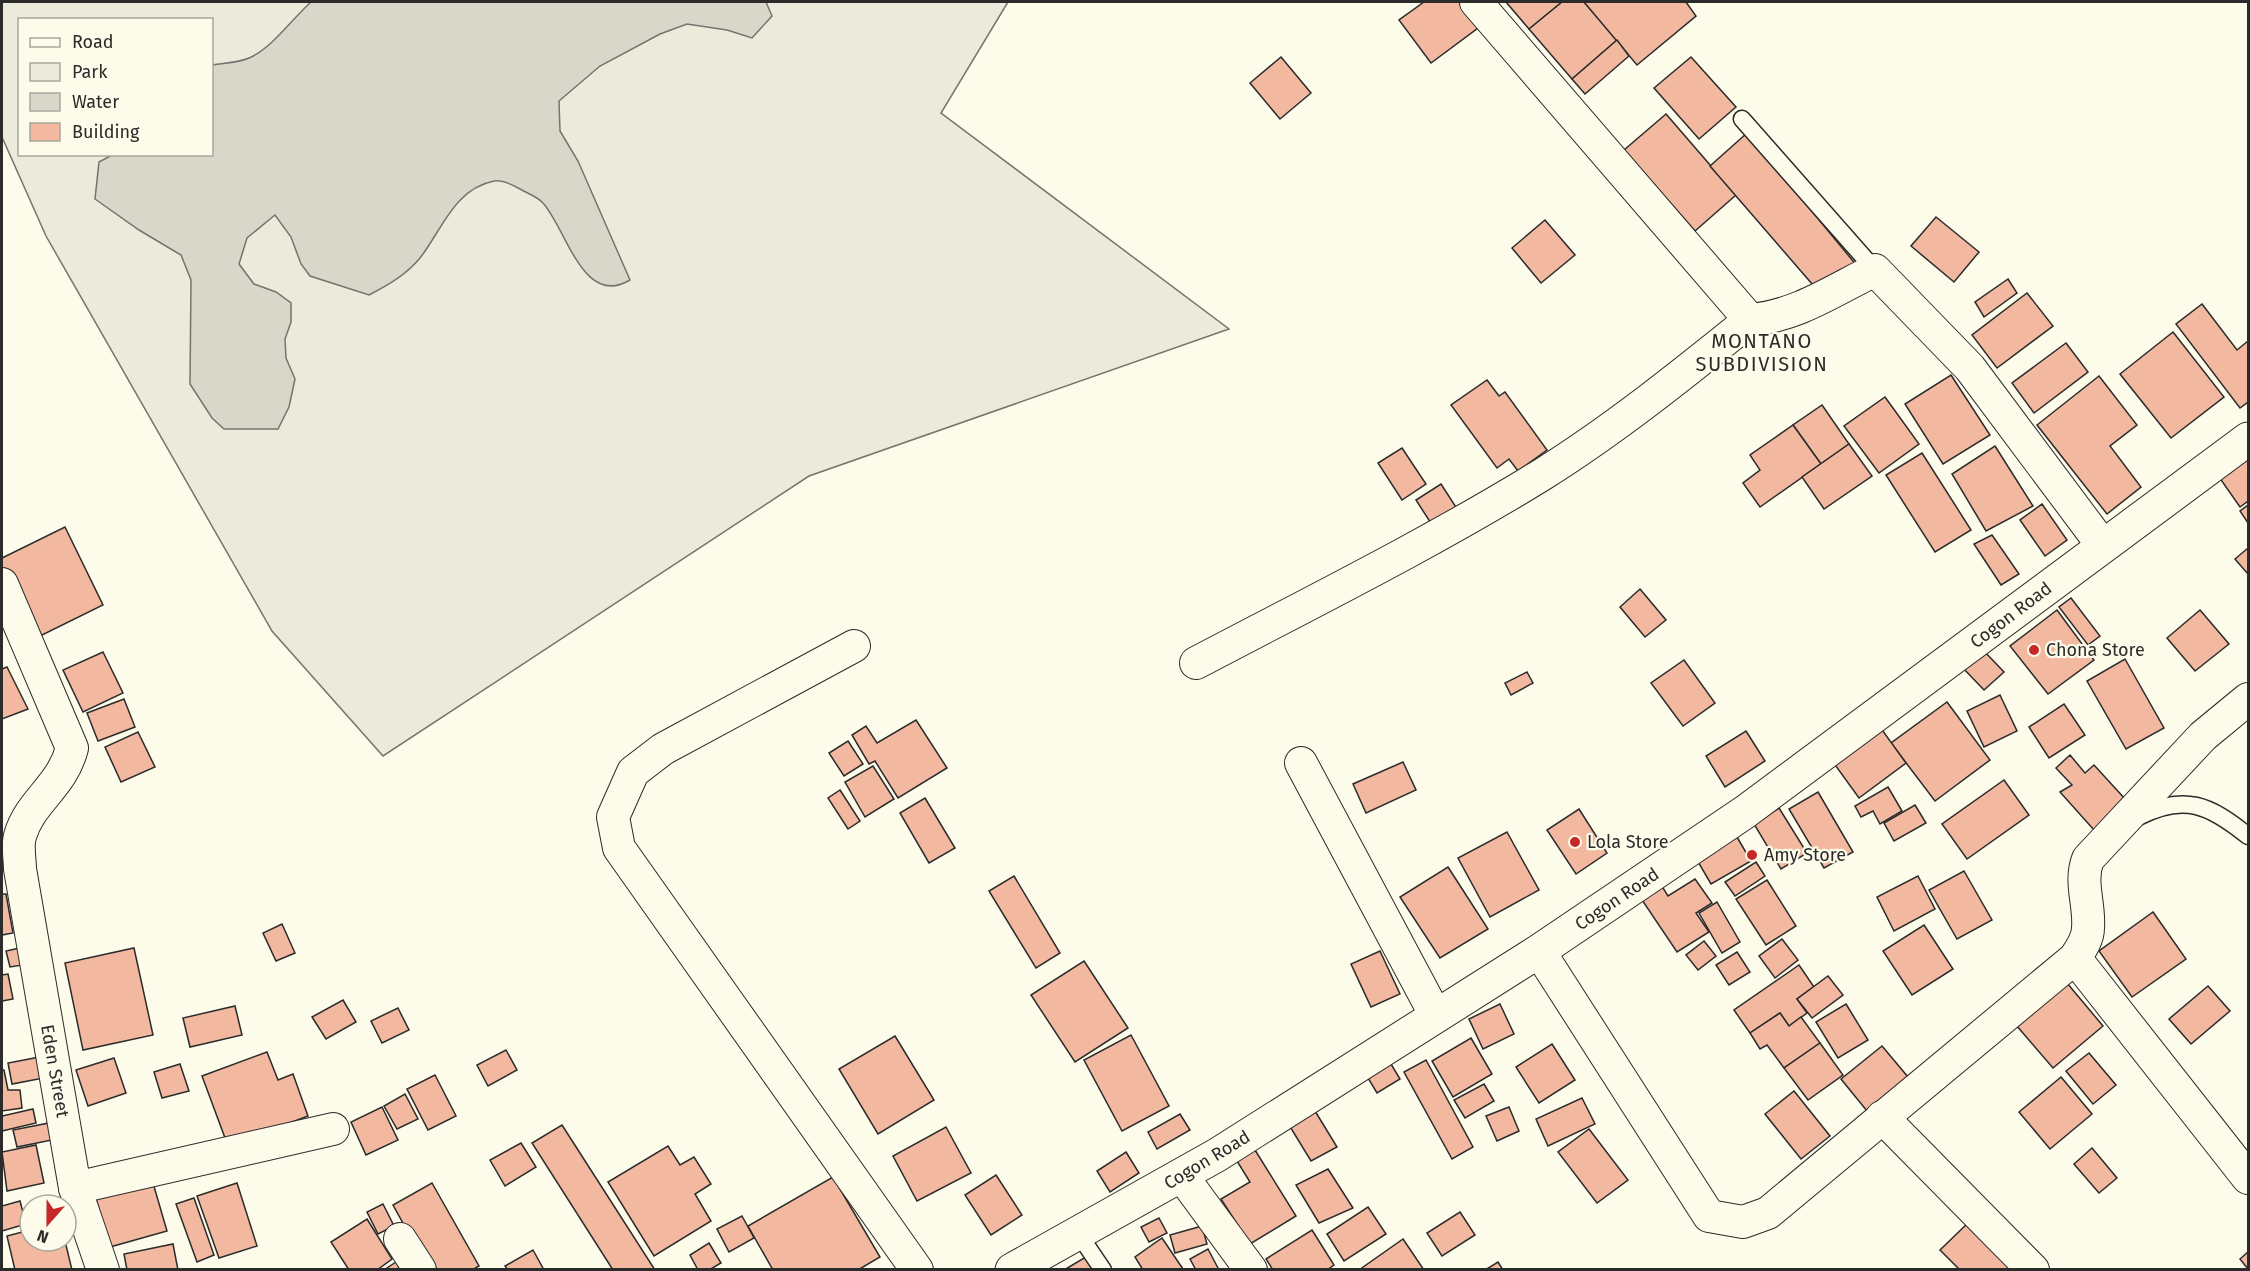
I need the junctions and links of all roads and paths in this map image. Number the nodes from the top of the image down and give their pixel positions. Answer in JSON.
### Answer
{"nodes":[{"id":1,"x":1476,"y":2,"type":"edge"},
{"id":2,"x":1742,"y":119,"type":"dead end"},
{"id":3,"x":1875,"y":270,"type":"junction"},
{"id":4,"x":1750,"y":320,"type":"junction"},
{"id":5,"x":2248,"y":439,"type":"edge"},
{"id":6,"x":2103,"y":546,"type":"junction"},
{"id":7,"x":2,"y":584,"type":"edge"},
{"id":8,"x":854,"y":646,"type":"dead end"},
{"id":9,"x":1196,"y":663,"type":"dead end"},
{"id":10,"x":2248,"y":699,"type":"edge"},
{"id":11,"x":1300,"y":763,"type":"dead end"},
{"id":12,"x":2116,"y":828,"type":"junction"},
{"id":13,"x":2248,"y":836,"type":"edge"},
{"id":14,"x":1539,"y":951,"type":"junction"},
{"id":15,"x":2075,"y":958,"type":"junction"},
{"id":16,"x":1436,"y":1016,"type":"junction"},
{"id":17,"x":1882,"y":1117,"type":"junction"},
{"id":18,"x":333,"y":1130,"type":"dead end"},
{"id":19,"x":1182,"y":1176,"type":"junction"},
{"id":20,"x":2248,"y":1178,"type":"edge"},
{"id":21,"x":75,"y":1188,"type":"junction"},
{"id":22,"x":1078,"y":1233,"type":"junction"},
{"id":23,"x":400,"y":1239,"type":"dead end"},
{"id":24,"x":104,"y":1269,"type":"edge"},
{"id":25,"x":420,"y":1269,"type":"edge"},
{"id":26,"x":917,"y":1269,"type":"edge"},
{"id":27,"x":1012,"y":1269,"type":"edge"},
{"id":28,"x":1102,"y":1269,"type":"edge"},
{"id":29,"x":1251,"y":1269,"type":"edge"},
{"id":30,"x":2033,"y":1269,"type":"edge"}],
"edges":[{"from":1,"to":4,"type":"street"},
{"from":2,"to":3,"type":"lane"},
{"from":3,"to":4,"type":"street"},
{"from":3,"to":6,"type":"street"},
{"from":4,"to":9,"type":"street"},
{"from":5,"to":6,"type":"street","name":"Cogon Road"},
{"from":6,"to":14,"type":"street","name":"Cogon Road"},
{"from":7,"to":21,"type":"street","name":"Eden Street"},
{"from":8,"to":26,"type":"street"},
{"from":10,"to":12,"type":"street"},
{"from":11,"to":16,"type":"street"},
{"from":12,"to":13,"type":"lane"},
{"from":12,"to":15,"type":"street"},
{"from":14,"to":16,"type":"street","name":"Cogon Road"},
{"from":14,"to":17,"type":"street"},
{"from":15,"to":17,"type":"street"},
{"from":15,"to":20,"type":"street"},
{"from":16,"to":19,"type":"street","name":"Cogon Road"},
{"from":17,"to":30,"type":"street"},
{"from":18,"to":21,"type":"street"},
{"from":19,"to":22,"type":"street","name":"Cogon Road"},
{"from":19,"to":29,"type":"street"},
{"from":21,"to":24,"type":"street","name":"Eden Street"},
{"from":22,"to":27,"type":"street","name":"Cogon Road"},
{"from":22,"to":28,"type":"lane"},
{"from":23,"to":25,"type":"street"}]}
